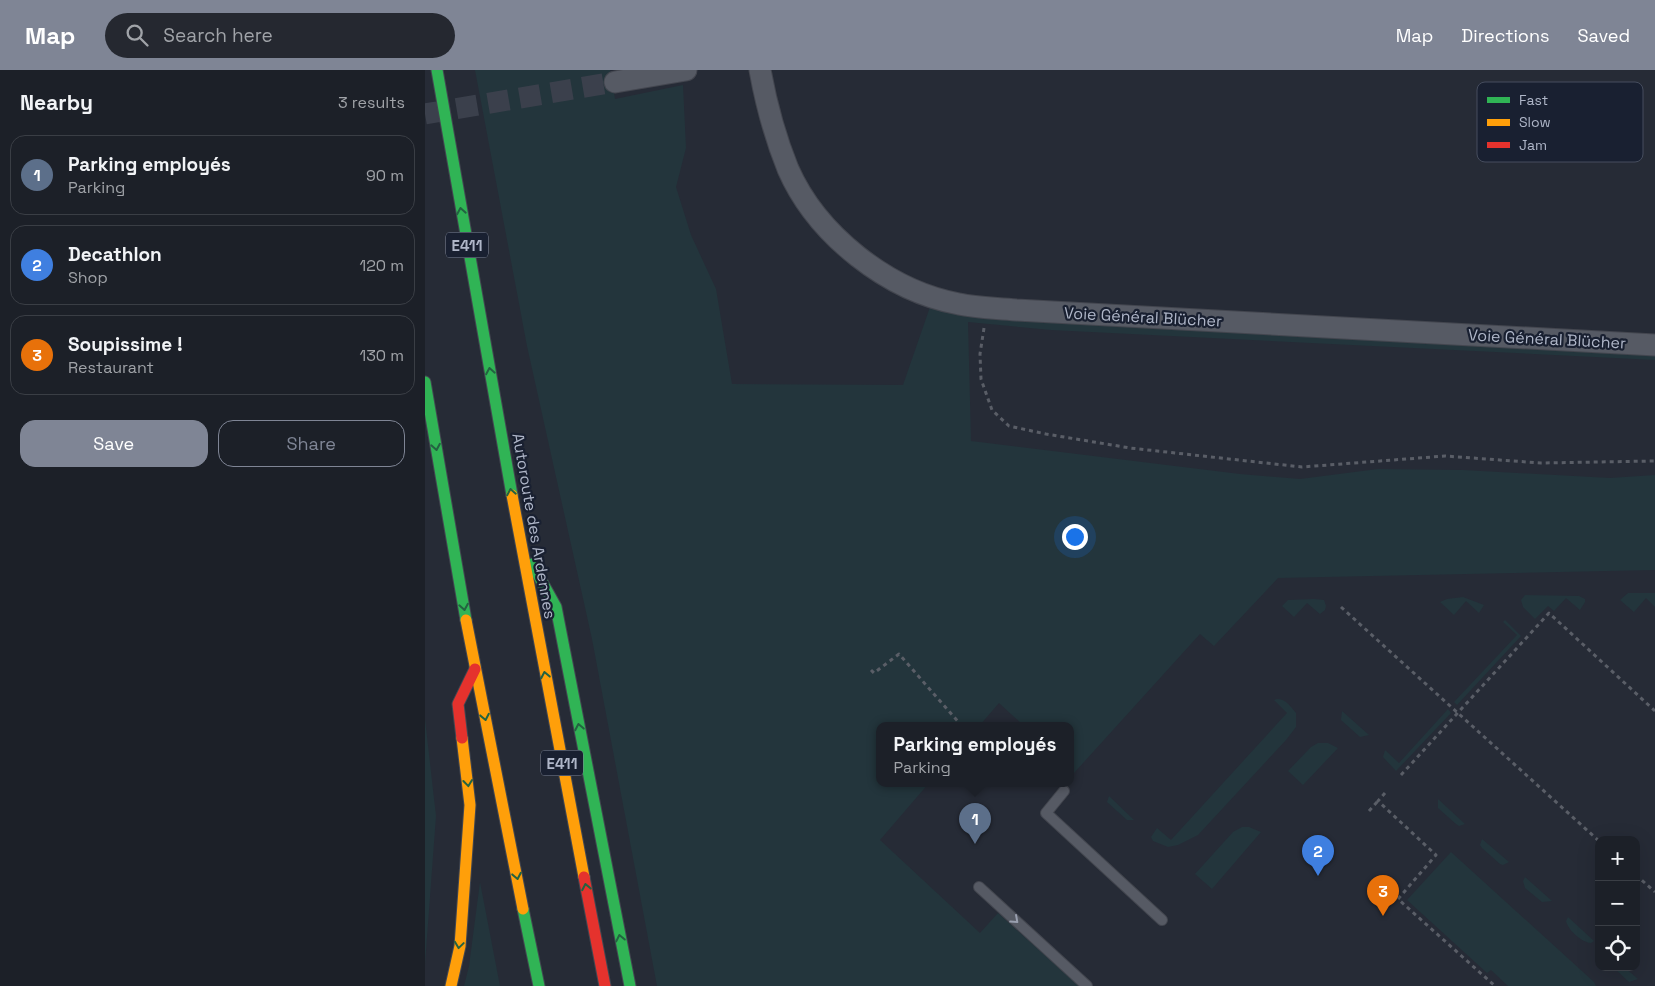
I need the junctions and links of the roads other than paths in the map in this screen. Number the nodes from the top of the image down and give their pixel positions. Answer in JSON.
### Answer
{"nodes":[{"id":1,"x":437,"y":70,"type":"edge"},
{"id":2,"x":686,"y":70,"type":"edge"},
{"id":3,"x":760,"y":70,"type":"edge"},
{"id":4,"x":615,"y":82,"type":"tunnel mouth"},
{"id":5,"x":1655,"y":345,"type":"edge"},
{"id":6,"x":425,"y":382,"type":"edge"},
{"id":7,"x":520,"y":540,"type":"junction"},
{"id":8,"x":475,"y":669,"type":"junction"},
{"id":9,"x":1063,"y":791,"type":"dead end"},
{"id":10,"x":979,"y":887,"type":"dead end"},
{"id":11,"x":1162,"y":920,"type":"dead end"},
{"id":12,"x":451,"y":986,"type":"edge"},
{"id":13,"x":539,"y":986,"type":"edge"},
{"id":14,"x":605,"y":986,"type":"edge"},
{"id":15,"x":630,"y":986,"type":"edge"},
{"id":16,"x":1087,"y":986,"type":"edge"}],
"edges":[{"from":7,"to":1,"type":"highway","name":"Autoroute des Ardennes","number":"E411","one_way":true},
{"from":2,"to":4,"type":"street"},
{"from":3,"to":5,"type":"street","name":"Voie Général Blücher"},
{"from":6,"to":8,"type":"highway","one_way":true},
{"from":14,"to":7,"type":"highway","name":"Autoroute des Ardennes","number":"E411","one_way":true},
{"from":15,"to":7,"type":"highway","one_way":true},
{"from":8,"to":12,"type":"highway","one_way":true},
{"from":8,"to":13,"type":"highway","one_way":true},
{"from":9,"to":11,"type":"lane"},
{"from":10,"to":16,"type":"lane","one_way":true}]}
